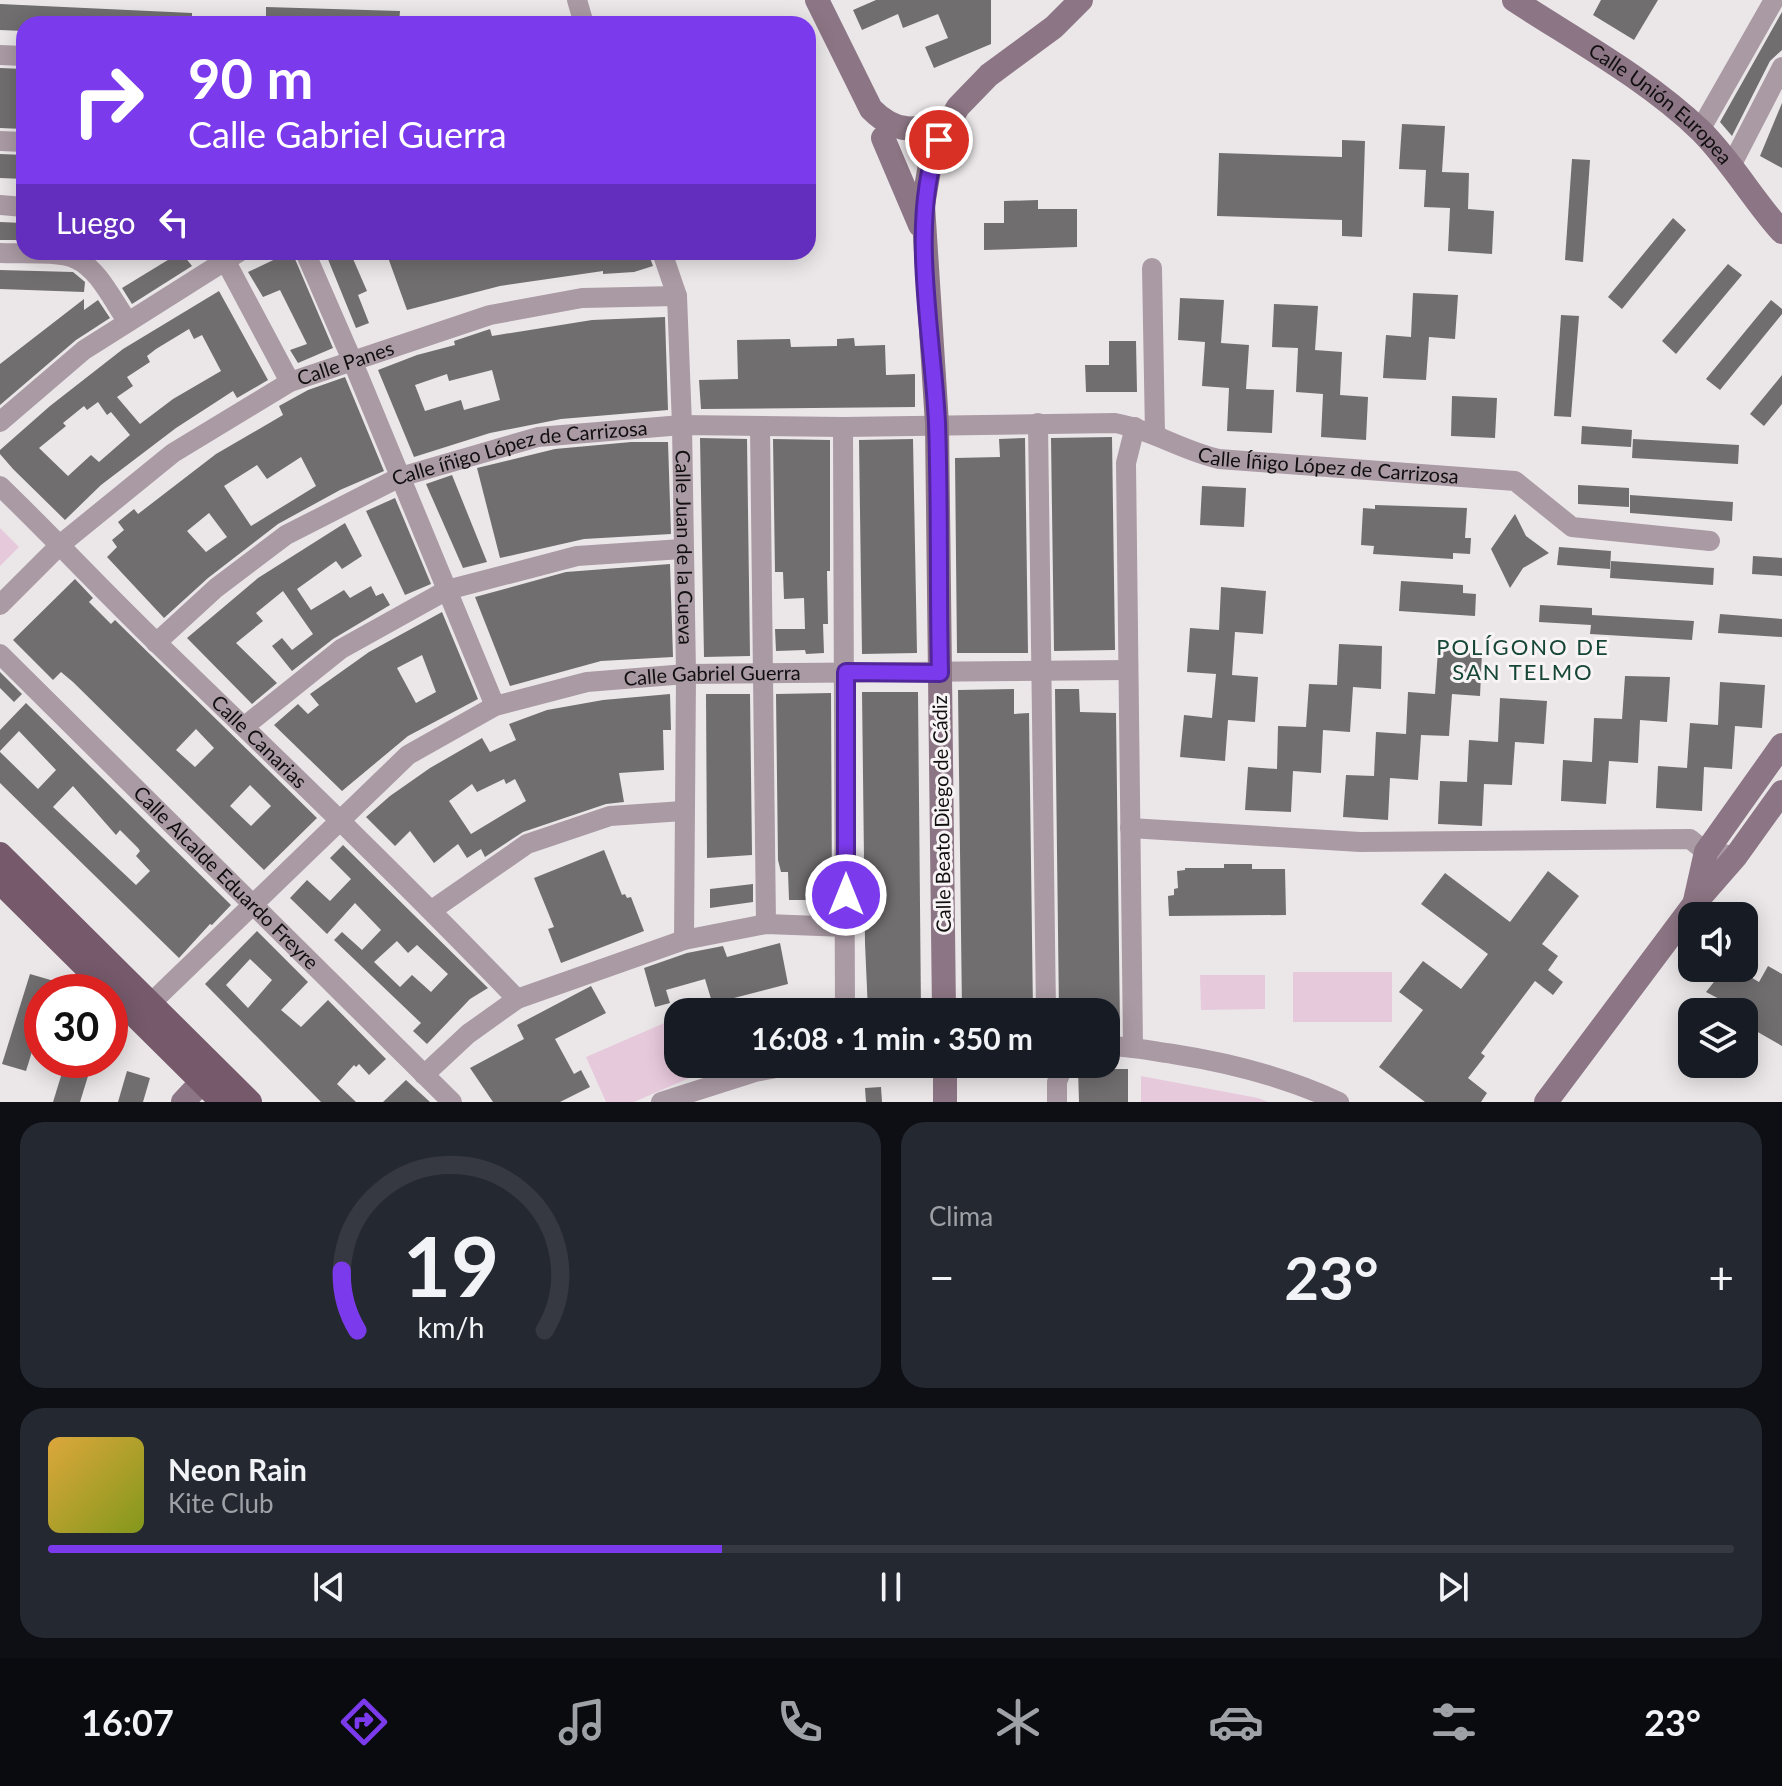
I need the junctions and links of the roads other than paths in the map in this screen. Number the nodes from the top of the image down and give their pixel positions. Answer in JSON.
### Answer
{"nodes":[{"id":1,"x":817,"y":0,"type":"edge"},
{"id":2,"x":1081,"y":0,"type":"edge"},
{"id":3,"x":1514,"y":0,"type":"edge"},
{"id":4,"x":1774,"y":0,"type":"edge"},
{"id":5,"x":1782,"y":67,"type":"edge"},
{"id":6,"x":871,"y":109,"type":"junction"},
{"id":7,"x":949,"y":120,"type":"junction"},
{"id":8,"x":906,"y":130,"type":"junction"},
{"id":9,"x":1700,"y":130,"type":"junction"},
{"id":10,"x":883,"y":138,"type":"junction"},
{"id":11,"x":931,"y":159,"type":"junction"},
{"id":12,"x":1732,"y":164,"type":"junction"},
{"id":13,"x":1782,"y":232,"type":"edge"},
{"id":14,"x":923,"y":236,"type":"junction"},
{"id":15,"x":78,"y":260,"type":"edge"},
{"id":16,"x":220,"y":260,"type":"edge"},
{"id":17,"x":226,"y":260,"type":"edge"},
{"id":18,"x":308,"y":260,"type":"edge"},
{"id":19,"x":665,"y":260,"type":"edge"},
{"id":20,"x":1152,"y":268,"type":"dead end"},
{"id":21,"x":677,"y":296,"type":"junction"},
{"id":22,"x":128,"y":322,"type":"junction"},
{"id":23,"x":352,"y":360,"type":"junction"},
{"id":24,"x":290,"y":382,"type":"junction"},
{"id":25,"x":0,"y":422,"type":"edge"},
{"id":26,"x":1038,"y":423,"type":"junction"},
{"id":27,"x":937,"y":424,"type":"junction"},
{"id":28,"x":682,"y":425,"type":"junction"},
{"id":29,"x":760,"y":427,"type":"junction"},
{"id":30,"x":843,"y":427,"type":"junction"},
{"id":31,"x":1145,"y":430,"type":"junction"},
{"id":32,"x":400,"y":477,"type":"junction"},
{"id":33,"x":0,"y":486,"type":"edge"},
{"id":34,"x":1710,"y":541,"type":"dead end"},
{"id":35,"x":61,"y":544,"type":"junction"},
{"id":36,"x":682,"y":549,"type":"junction"},
{"id":37,"x":447,"y":590,"type":"junction"},
{"id":38,"x":0,"y":605,"type":"edge"},
{"id":39,"x":156,"y":643,"type":"junction"},
{"id":40,"x":0,"y":654,"type":"edge"},
{"id":41,"x":1127,"y":670,"type":"junction"},
{"id":42,"x":1042,"y":671,"type":"junction"},
{"id":43,"x":846,"y":672,"type":"junction"},
{"id":44,"x":940,"y":673,"type":"junction"},
{"id":45,"x":686,"y":674,"type":"junction"},
{"id":46,"x":762,"y":674,"type":"junction"},
{"id":47,"x":495,"y":706,"type":"junction"},
{"id":48,"x":245,"y":726,"type":"junction"},
{"id":49,"x":1782,"y":745,"type":"edge"},
{"id":50,"x":1782,"y":792,"type":"edge"},
{"id":51,"x":683,"y":811,"type":"junction"},
{"id":52,"x":342,"y":819,"type":"junction"},
{"id":53,"x":1130,"y":828,"type":"junction"},
{"id":54,"x":1706,"y":852,"type":"junction"},
{"id":55,"x":0,"y":854,"type":"edge"},
{"id":56,"x":1736,"y":856,"type":"junction"},
{"id":57,"x":0,"y":882,"type":"edge"},
{"id":58,"x":1695,"y":902,"type":"edge"},
{"id":59,"x":1696,"y":902,"type":"edge"},
{"id":60,"x":253,"y":904,"type":"junction"},
{"id":61,"x":432,"y":910,"type":"junction"},
{"id":62,"x":766,"y":924,"type":"junction"},
{"id":63,"x":1678,"y":926,"type":"edge"},
{"id":64,"x":846,"y":927,"type":"junction"},
{"id":65,"x":684,"y":940,"type":"junction"},
{"id":66,"x":92,"y":974,"type":"edge"},
{"id":67,"x":845,"y":998,"type":"edge"},
{"id":68,"x":944,"y":998,"type":"edge"},
{"id":69,"x":1046,"y":998,"type":"edge"},
{"id":70,"x":517,"y":999,"type":"junction"},
{"id":71,"x":150,"y":1004,"type":"junction"},
{"id":72,"x":128,"y":1007,"type":"edge"},
{"id":73,"x":128,"y":1009,"type":"edge"},
{"id":74,"x":1120,"y":1047,"type":"edge"},
{"id":75,"x":1133,"y":1048,"type":"junction"},
{"id":76,"x":208,"y":1075,"type":"junction"},
{"id":77,"x":424,"y":1075,"type":"junction"},
{"id":78,"x":736,"y":1078,"type":"edge"},
{"id":79,"x":945,"y":1078,"type":"edge"},
{"id":80,"x":183,"y":1102,"type":"edge"},
{"id":81,"x":222,"y":1102,"type":"edge"},
{"id":82,"x":250,"y":1102,"type":"edge"},
{"id":83,"x":452,"y":1102,"type":"edge"},
{"id":84,"x":661,"y":1102,"type":"edge"},
{"id":85,"x":945,"y":1102,"type":"edge"},
{"id":86,"x":1339,"y":1102,"type":"edge"},
{"id":87,"x":1546,"y":1102,"type":"edge"}],
"edges":[{"from":1,"to":6,"type":"street"},
{"from":2,"to":7,"type":"street"},
{"from":3,"to":9,"type":"street","name":"Calle Unión Europea"},
{"from":4,"to":9,"type":"street"},
{"from":5,"to":12,"type":"street"},
{"from":6,"to":8,"type":"street"},
{"from":6,"to":10,"type":"street"},
{"from":7,"to":8,"type":"street"},
{"from":7,"to":11,"type":"street"},
{"from":8,"to":11,"type":"street"},
{"from":9,"to":12,"type":"street","name":"Calle Unión Europea"},
{"from":10,"to":11,"type":"street"},
{"from":10,"to":14,"type":"street"},
{"from":11,"to":14,"type":"street"},
{"from":12,"to":13,"type":"street","name":"Calle Unión Europea"},
{"from":14,"to":27,"type":"street","name":"Calle Beato Diego de Cádiz"},
{"from":15,"to":22,"type":"street"},
{"from":16,"to":22,"type":"street"},
{"from":17,"to":24,"type":"street"},
{"from":18,"to":23,"type":"street"},
{"from":19,"to":21,"type":"street","name":"Calle Juan de la Cueva"},
{"from":20,"to":31,"type":"street"},
{"from":21,"to":23,"type":"street","name":"Calle Panes"},
{"from":21,"to":28,"type":"street","name":"Calle Juan de la Cueva"},
{"from":22,"to":25,"type":"street"},
{"from":23,"to":24,"type":"street","name":"Calle Panes"},
{"from":23,"to":32,"type":"street"},
{"from":24,"to":35,"type":"street","name":"Calle Panes"},
{"from":26,"to":27,"type":"street","name":"Calle Íñigo López de Carrizosa"},
{"from":26,"to":31,"type":"street","name":"Calle Íñigo López de Carrizosa"},
{"from":26,"to":42,"type":"street"},
{"from":27,"to":30,"type":"street","name":"Calle íñigo López de Carrizosa"},
{"from":27,"to":44,"type":"street","name":"Calle Beato Diego de Cádiz"},
{"from":28,"to":29,"type":"street","name":"Calle íñigo López de Carrizosa"},
{"from":28,"to":32,"type":"street","name":"Calle íñigo López de Carrizosa"},
{"from":28,"to":36,"type":"street","name":"Calle Juan de la Cueva"},
{"from":29,"to":30,"type":"street","name":"Calle íñigo López de Carrizosa"},
{"from":29,"to":46,"type":"street"},
{"from":30,"to":43,"type":"street"},
{"from":31,"to":34,"type":"street","name":"Calle Íñigo López de Carrizosa"},
{"from":31,"to":41,"type":"street"},
{"from":32,"to":37,"type":"street"},
{"from":32,"to":39,"type":"street","name":"Calle íñigo López de Carrizosa"},
{"from":33,"to":35,"type":"street","name":"Calle Canarias"},
{"from":35,"to":38,"type":"street","name":"Calle Panes"},
{"from":35,"to":39,"type":"street","name":"Calle Canarias"},
{"from":36,"to":37,"type":"street"},
{"from":36,"to":45,"type":"street","name":"Calle Juan de la Cueva"},
{"from":37,"to":47,"type":"street"},
{"from":37,"to":48,"type":"street"},
{"from":39,"to":48,"type":"street","name":"Calle Canarias"},
{"from":40,"to":60,"type":"street","name":"Calle Alcalde Eduardo Freyre"},
{"from":41,"to":42,"type":"street","name":"Calle Gabriel Guerra"},
{"from":41,"to":53,"type":"street"},
{"from":42,"to":44,"type":"street","name":"Calle Gabriel Guerra"},
{"from":42,"to":69,"type":"street"},
{"from":43,"to":44,"type":"street","name":"Calle Gabriel Guerra"},
{"from":43,"to":46,"type":"street","name":"Calle Gabriel Guerra"},
{"from":43,"to":64,"type":"street"},
{"from":44,"to":68,"type":"street","name":"Calle Beato Diego de Cádiz"},
{"from":45,"to":46,"type":"street","name":"Calle Gabriel Guerra"},
{"from":45,"to":47,"type":"street","name":"Calle Gabriel Guerra"},
{"from":45,"to":51,"type":"street","name":"Calle Juan de la Cueva"},
{"from":46,"to":62,"type":"street"},
{"from":47,"to":52,"type":"street","name":"Calle Gabriel Guerra"},
{"from":48,"to":52,"type":"street","name":"Calle Canarias"},
{"from":49,"to":54,"type":"street"},
{"from":50,"to":56,"type":"street"},
{"from":51,"to":61,"type":"street"},
{"from":51,"to":65,"type":"street","name":"Calle Juan de la Cueva"},
{"from":52,"to":60,"type":"street","name":"Calle Gabriel Guerra"},
{"from":52,"to":61,"type":"street","name":"Calle Canarias"},
{"from":53,"to":54,"type":"street"},
{"from":53,"to":75,"type":"street"},
{"from":54,"to":56,"type":"street"},
{"from":54,"to":58,"type":"street"},
{"from":55,"to":71,"type":"main road"},
{"from":56,"to":59,"type":"street"},
{"from":57,"to":66,"type":"main road"},
{"from":60,"to":71,"type":"street","name":"Calle Gabriel Guerra"},
{"from":60,"to":77,"type":"street","name":"Calle Alcalde Eduardo Freyre"},
{"from":61,"to":70,"type":"street","name":"Calle Canarias"},
{"from":62,"to":64,"type":"street"},
{"from":62,"to":65,"type":"street"},
{"from":63,"to":87,"type":"street"},
{"from":64,"to":67,"type":"street"},
{"from":65,"to":70,"type":"street"},
{"from":70,"to":77,"type":"street"},
{"from":71,"to":72,"type":"street"},
{"from":71,"to":76,"type":"main road"},
{"from":73,"to":76,"type":"main road"},
{"from":74,"to":75,"type":"street"},
{"from":75,"to":86,"type":"street"},
{"from":76,"to":80,"type":"street"},
{"from":76,"to":81,"type":"main road"},
{"from":76,"to":82,"type":"main road"},
{"from":77,"to":83,"type":"street","name":"Calle Alcalde Eduardo Freyre"},
{"from":78,"to":84,"type":"street"},
{"from":79,"to":85,"type":"street"}]}
